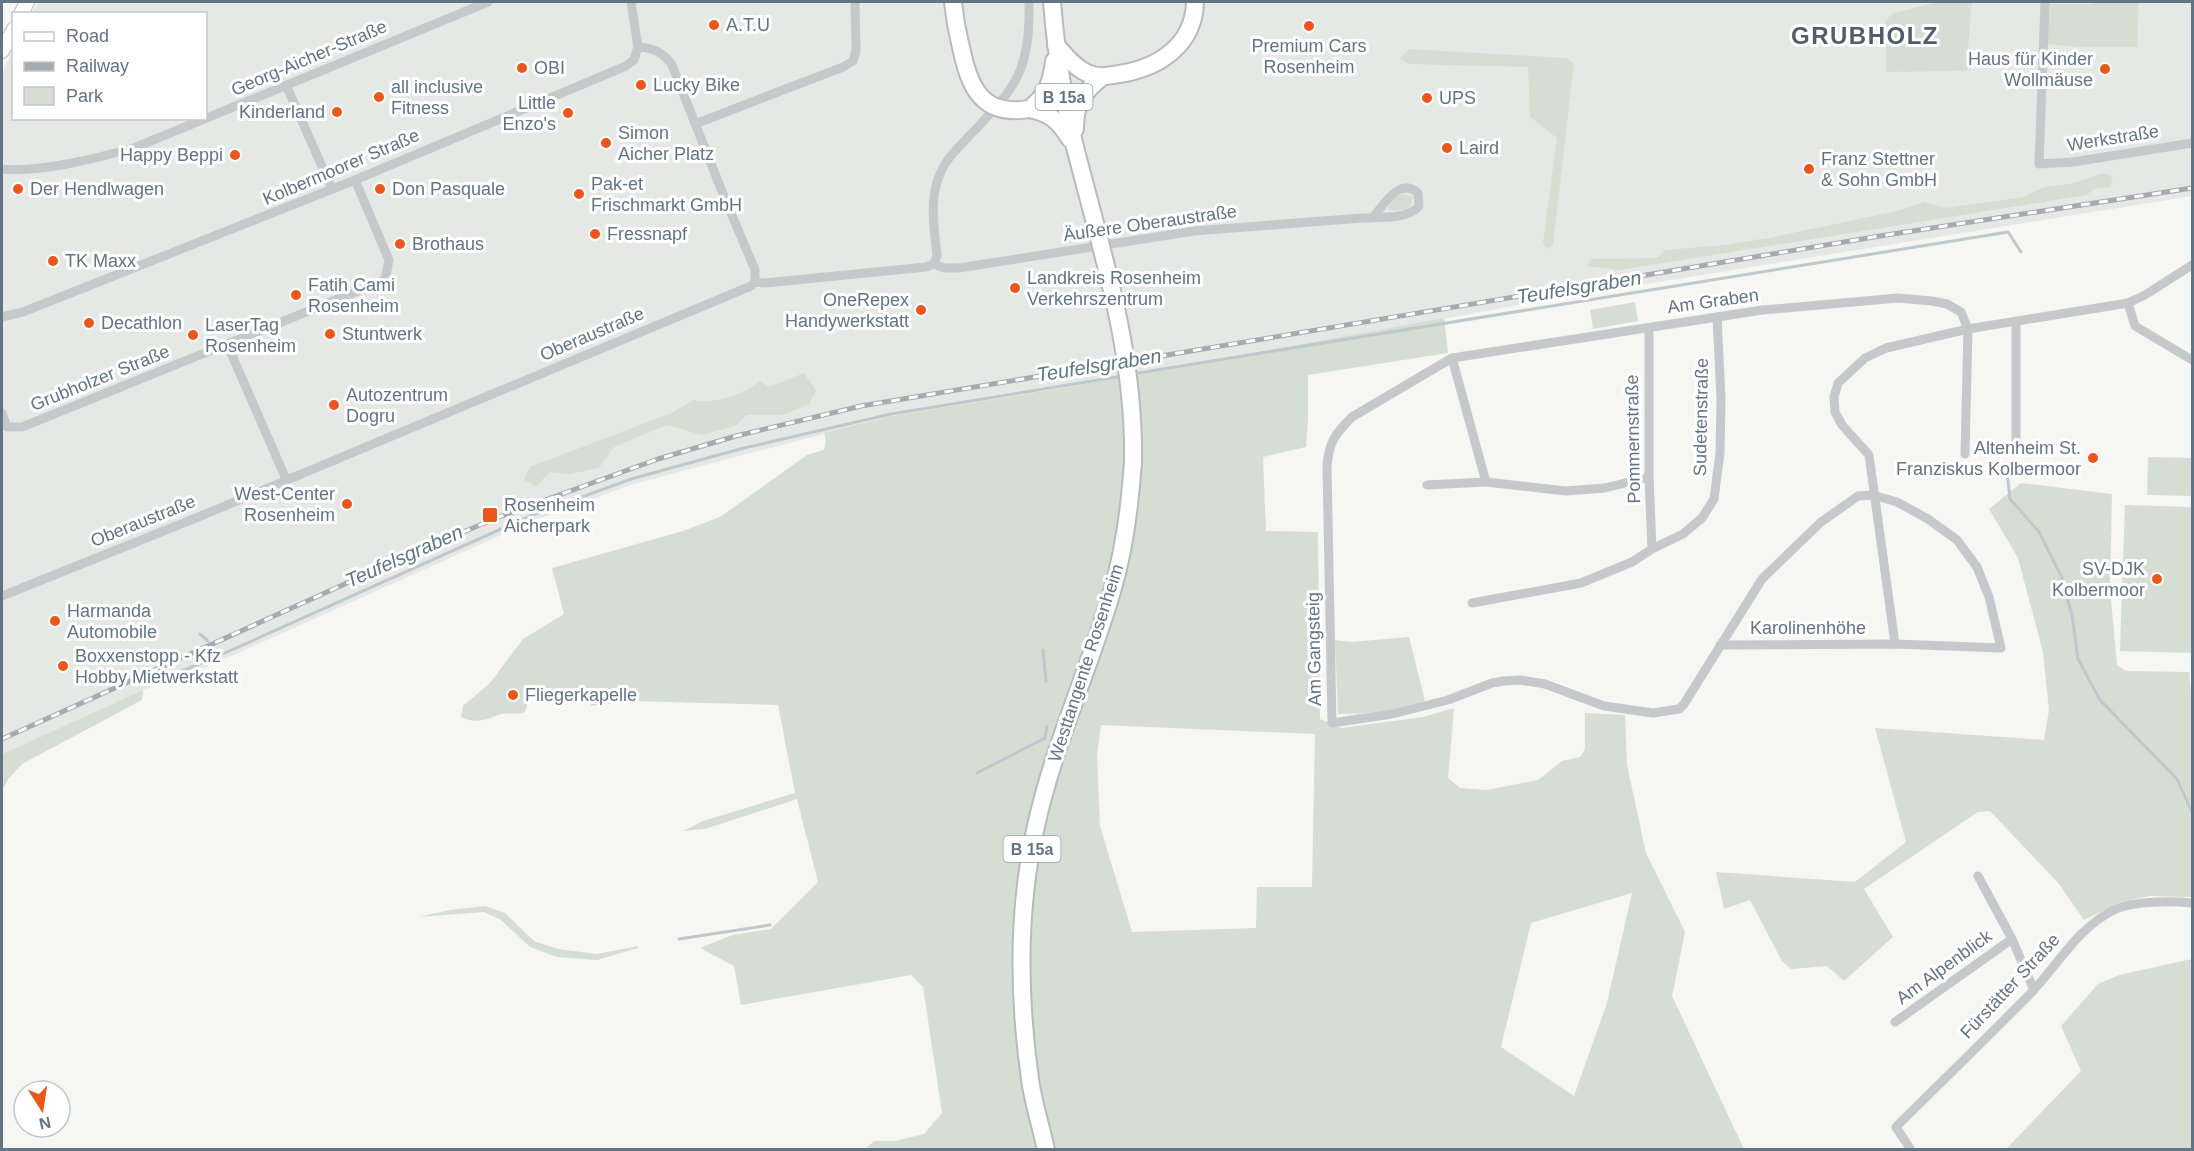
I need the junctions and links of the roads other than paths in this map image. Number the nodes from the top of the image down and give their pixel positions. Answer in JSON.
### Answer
{"nodes":[{"id":1,"x":488,"y":2,"type":"edge"},
{"id":2,"x":631,"y":2,"type":"edge"},
{"id":3,"x":855,"y":2,"type":"edge"},
{"id":4,"x":953,"y":2,"type":"edge"},
{"id":5,"x":1029,"y":2,"type":"edge"},
{"id":6,"x":1052,"y":2,"type":"edge"},
{"id":7,"x":1195,"y":2,"type":"edge"},
{"id":8,"x":2045,"y":2,"type":"edge"},
{"id":9,"x":12,"y":33,"type":"edge"},
{"id":10,"x":1056,"y":45,"type":"junction"},
{"id":11,"x":638,"y":47,"type":"junction"},
{"id":12,"x":2,"y":51,"type":"edge"},
{"id":13,"x":1102,"y":77,"type":"junction"},
{"id":14,"x":286,"y":85,"type":"junction"},
{"id":15,"x":1029,"y":110,"type":"junction"},
{"id":16,"x":207,"y":118,"type":"edge"},
{"id":17,"x":202,"y":120,"type":"edge"},
{"id":18,"x":695,"y":124,"type":"junction"},
{"id":19,"x":2193,"y":143,"type":"edge"},
{"id":20,"x":1075,"y":147,"type":"junction"},
{"id":21,"x":2,"y":169,"type":"edge"},
{"id":22,"x":355,"y":180,"type":"junction"},
{"id":23,"x":332,"y":189,"type":"junction"},
{"id":24,"x":1373,"y":217,"type":"junction"},
{"id":25,"x":934,"y":264,"type":"junction"},
{"id":26,"x":2193,"y":265,"type":"edge"},
{"id":27,"x":755,"y":282,"type":"junction"},
{"id":28,"x":2128,"y":303,"type":"junction"},
{"id":29,"x":2,"y":317,"type":"edge"},
{"id":30,"x":1717,"y":317,"type":"junction"},
{"id":31,"x":2016,"y":321,"type":"junction"},
{"id":32,"x":1649,"y":328,"type":"junction"},
{"id":33,"x":1968,"y":329,"type":"junction"},
{"id":34,"x":227,"y":344,"type":"junction"},
{"id":35,"x":1452,"y":358,"type":"junction"},
{"id":36,"x":2193,"y":360,"type":"edge"},
{"id":37,"x":2,"y":412,"type":"edge"},
{"id":38,"x":2016,"y":441,"type":"dead end"},
{"id":39,"x":1965,"y":454,"type":"dead end"},
{"id":40,"x":1649,"y":477,"type":"junction"},
{"id":41,"x":286,"y":479,"type":"junction"},
{"id":42,"x":1486,"y":482,"type":"junction"},
{"id":43,"x":1427,"y":485,"type":"dead end"},
{"id":44,"x":1873,"y":495,"type":"junction"},
{"id":45,"x":1652,"y":549,"type":"junction"},
{"id":46,"x":2,"y":596,"type":"edge"},
{"id":47,"x":1472,"y":603,"type":"dead end"},
{"id":48,"x":1895,"y":644,"type":"junction"},
{"id":49,"x":1720,"y":645,"type":"junction"},
{"id":50,"x":1604,"y":706,"type":"joint"},
{"id":51,"x":1978,"y":876,"type":"dead end"},
{"id":52,"x":2193,"y":903,"type":"edge"},
{"id":53,"x":2012,"y":939,"type":"junction"},
{"id":54,"x":2034,"y":990,"type":"junction"},
{"id":55,"x":1896,"y":1022,"type":"dead end"},
{"id":56,"x":1046,"y":1149,"type":"edge"},
{"id":57,"x":1911,"y":1149,"type":"edge"}],
"edges":[{"from":1,"to":14,"type":"street","name":"Georg-Aicher-Straße"},
{"from":2,"to":11,"type":"street"},
{"from":3,"to":18,"type":"street"},
{"from":4,"to":15,"type":"highway","bridge":true},
{"from":5,"to":25,"type":"street"},
{"from":6,"to":10,"type":"highway","name":"Westtangente Rosenheim","number":"B 15a"},
{"from":7,"to":13,"type":"highway"},
{"from":8,"to":19,"type":"street","name":"Werkstraße"},
{"from":9,"to":12,"type":"main road"},
{"from":10,"to":13,"type":"highway"},
{"from":10,"to":15,"type":"highway"},
{"from":10,"to":20,"type":"highway","name":"Westtangente Rosenheim","number":"B 15a"},
{"from":11,"to":18,"type":"street"},
{"from":11,"to":22,"type":"street","name":"Kolbermoorer Straße"},
{"from":13,"to":20,"type":"highway"},
{"from":14,"to":16,"type":"street","name":"Georg-Aicher-Straße"},
{"from":14,"to":23,"type":"street"},
{"from":15,"to":20,"type":"highway"},
{"from":17,"to":21,"type":"street","name":"Georg-Aicher-Straße"},
{"from":18,"to":27,"type":"street"},
{"from":20,"to":56,"type":"highway","name":"Westtangente Rosenheim","number":"B 15a","bridge":true},
{"from":22,"to":23,"type":"street","name":"Kolbermoorer Straße"},
{"from":22,"to":34,"type":"street","name":"Grubholzer Straße"},
{"from":23,"to":29,"type":"street","name":"Kolbermoorer Straße"},
{"from":24,"to":24,"type":"street","name":"Äußere Oberaustraße"},
{"from":24,"to":25,"type":"street","name":"Äußere Oberaustraße"},
{"from":25,"to":27,"type":"street","name":"Oberaustraße"},
{"from":26,"to":28,"type":"street"},
{"from":27,"to":41,"type":"street","name":"Oberaustraße"},
{"from":28,"to":31,"type":"street"},
{"from":28,"to":36,"type":"street"},
{"from":30,"to":32,"type":"street","name":"Am Graben"},
{"from":30,"to":33,"type":"street","name":"Am Graben"},
{"from":30,"to":45,"type":"street","name":"Sudetenstraße"},
{"from":31,"to":33,"type":"street"},
{"from":31,"to":38,"type":"street"},
{"from":32,"to":35,"type":"street","name":"Am Graben"},
{"from":32,"to":40,"type":"street","name":"Pommernstraße"},
{"from":33,"to":39,"type":"street"},
{"from":33,"to":44,"type":"street"},
{"from":34,"to":37,"type":"street","name":"Grubholzer Straße"},
{"from":34,"to":41,"type":"street"},
{"from":35,"to":42,"type":"street"},
{"from":35,"to":50,"type":"street","name":"Am Gangsteig"},
{"from":40,"to":42,"type":"street"},
{"from":40,"to":45,"type":"street","name":"Pommernstraße"},
{"from":41,"to":46,"type":"street","name":"Oberaustraße"},
{"from":42,"to":43,"type":"street"},
{"from":44,"to":48,"type":"street","name":"Karolinenhöhe"},
{"from":44,"to":48,"type":"street","name":"Karolinenhöhe"},
{"from":44,"to":49,"type":"street","name":"Karolinenhöhe"},
{"from":45,"to":47,"type":"street","name":"Sudetenstraße"},
{"from":48,"to":49,"type":"street","name":"Karolinenhöhe"},
{"from":49,"to":50,"type":"street","name":"Karolinenhöhe"},
{"from":51,"to":53,"type":"street","name":"Am Alpenblick"},
{"from":52,"to":54,"type":"street","name":"Fürstätter Straße"},
{"from":53,"to":54,"type":"street","name":"Am Alpenblick"},
{"from":53,"to":55,"type":"street","name":"Am Alpenblick"},
{"from":54,"to":57,"type":"street","name":"Fürstätter Straße"}]}
